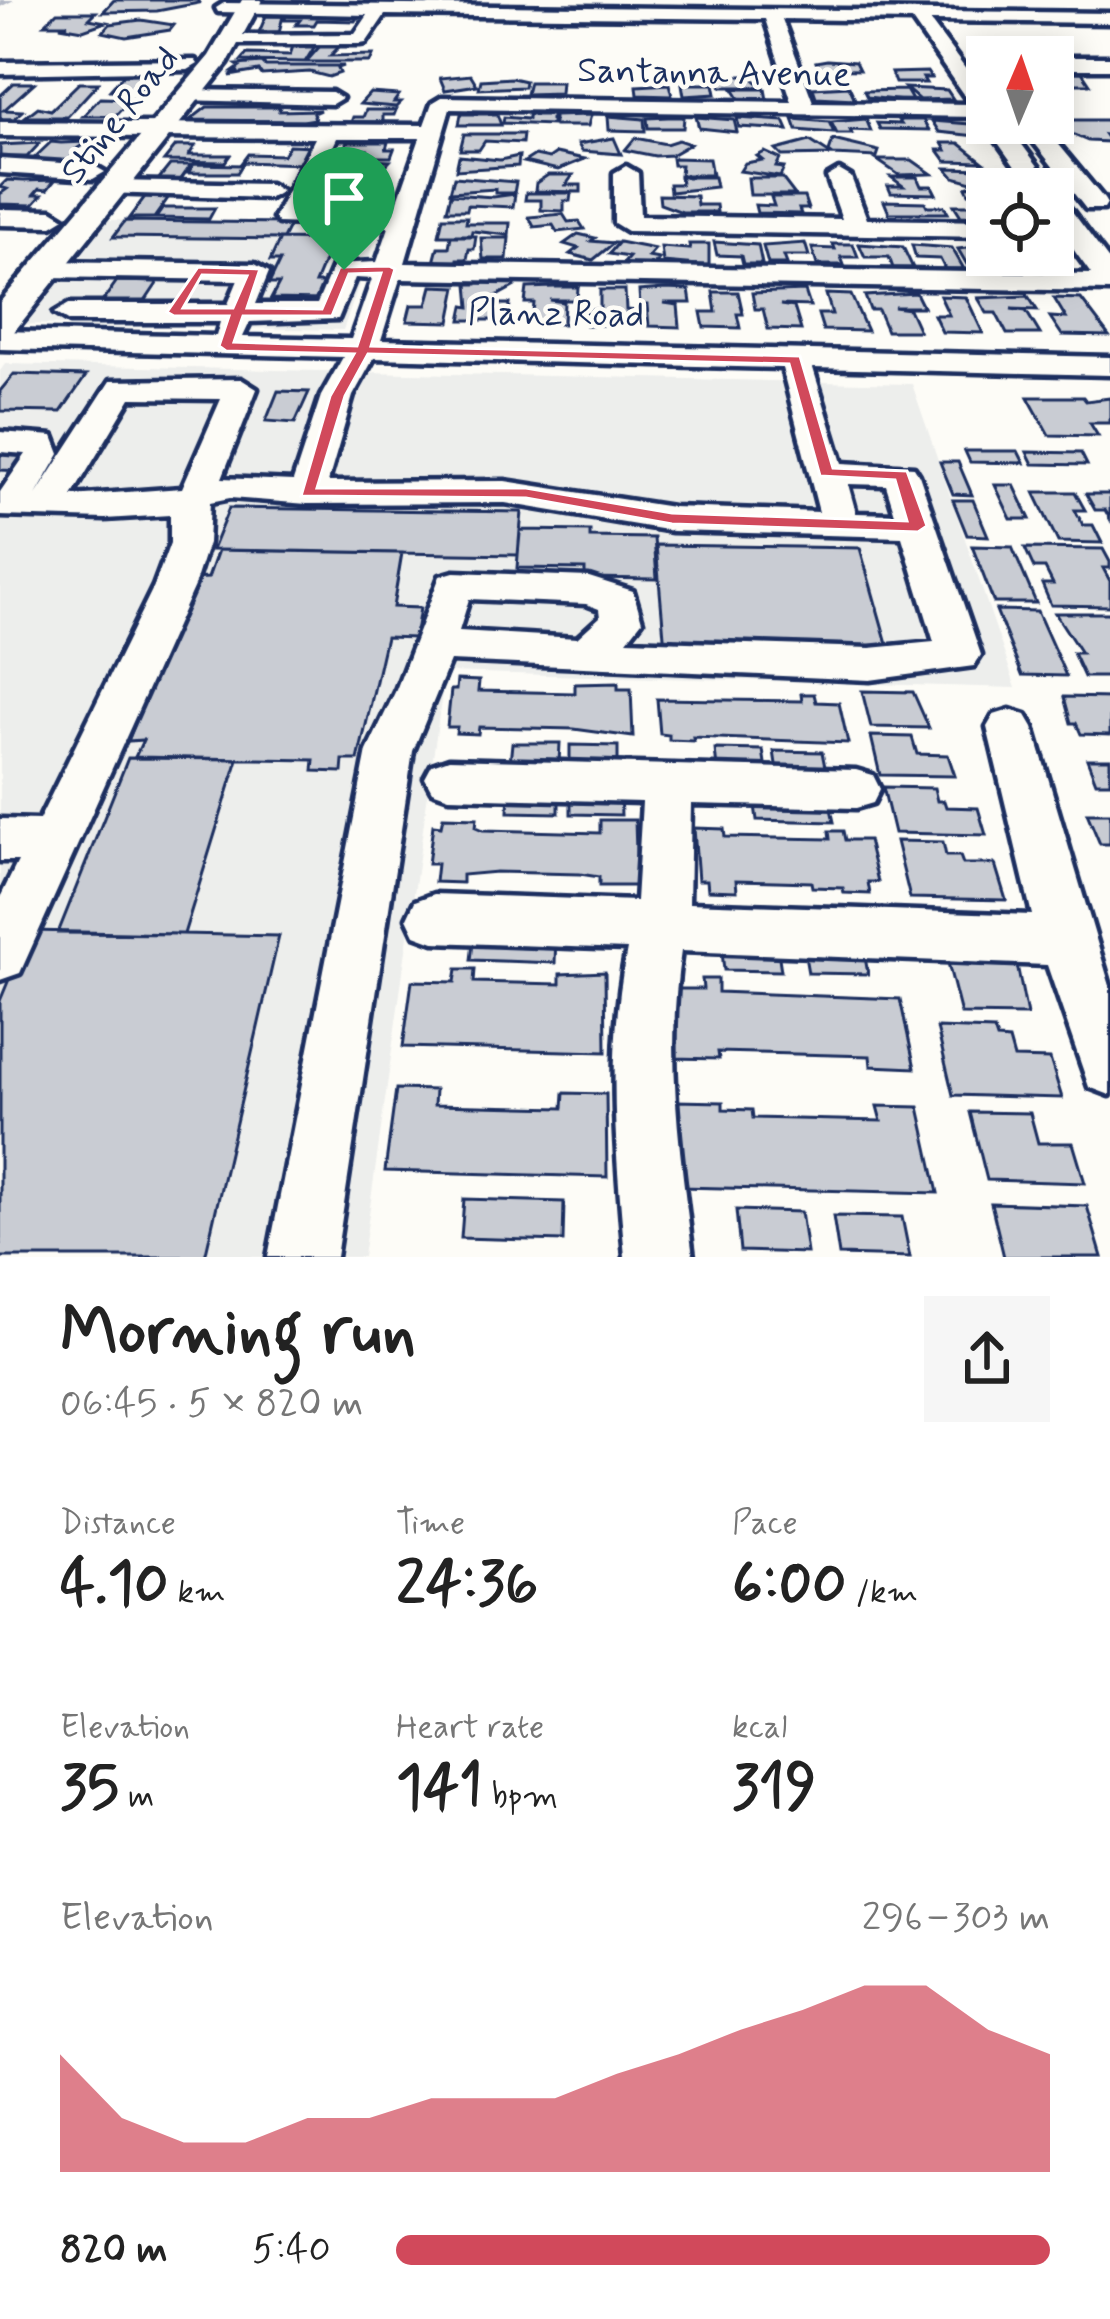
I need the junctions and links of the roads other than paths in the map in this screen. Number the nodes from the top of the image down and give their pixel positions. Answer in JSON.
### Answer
{"nodes":[{"id":1,"x":239,"y":4,"type":"edge"},
{"id":2,"x":297,"y":4,"type":"edge"},
{"id":3,"x":370,"y":6,"type":"edge"},
{"id":4,"x":618,"y":6,"type":"edge"},
{"id":5,"x":474,"y":13,"type":"edge"},
{"id":6,"x":772,"y":14,"type":"junction"},
{"id":7,"x":917,"y":16,"type":"junction"},
{"id":8,"x":1110,"y":18,"type":"edge"},
{"id":9,"x":621,"y":38,"type":"dead end"},
{"id":10,"x":232,"y":40,"type":"junction"},
{"id":11,"x":1074,"y":63,"type":"edge"},
{"id":12,"x":1110,"y":63,"type":"edge"},
{"id":13,"x":127,"y":65,"type":"junction"},
{"id":14,"x":0,"y":68,"type":"edge"},
{"id":15,"x":189,"y":68,"type":"junction"},
{"id":16,"x":966,"y":74,"type":"edge"},
{"id":17,"x":335,"y":91,"type":"dead end"},
{"id":18,"x":966,"y":104,"type":"edge"},
{"id":19,"x":805,"y":108,"type":"junction"},
{"id":20,"x":80,"y":111,"type":"junction"},
{"id":21,"x":148,"y":126,"type":"junction"},
{"id":22,"x":0,"y":129,"type":"edge"},
{"id":23,"x":330,"y":130,"type":"junction"},
{"id":24,"x":433,"y":132,"type":"junction"},
{"id":25,"x":1011,"y":146,"type":"joint"},
{"id":26,"x":1049,"y":146,"type":"joint"},
{"id":27,"x":0,"y":166,"type":"edge"},
{"id":28,"x":1027,"y":168,"type":"edge"},
{"id":29,"x":626,"y":173,"type":"dead end"},
{"id":30,"x":839,"y":177,"type":"dead end"},
{"id":31,"x":103,"y":180,"type":"junction"},
{"id":32,"x":269,"y":190,"type":"dead end"},
{"id":33,"x":1103,"y":204,"type":"edge"},
{"id":34,"x":0,"y":217,"type":"edge"},
{"id":35,"x":52,"y":218,"type":"junction"},
{"id":36,"x":404,"y":220,"type":"junction"},
{"id":37,"x":857,"y":226,"type":"junction"},
{"id":38,"x":302,"y":228,"type":"dead end"},
{"id":39,"x":966,"y":229,"type":"edge"},
{"id":40,"x":1074,"y":242,"type":"edge"},
{"id":41,"x":34,"y":268,"type":"junction"},
{"id":42,"x":389,"y":269,"type":"junction"},
{"id":43,"x":344,"y":270,"type":"junction"},
{"id":44,"x":198,"y":271,"type":"junction"},
{"id":45,"x":255,"y":272,"type":"junction"},
{"id":46,"x":1109,"y":279,"type":"edge"},
{"id":47,"x":78,"y":290,"type":"junction"},
{"id":48,"x":174,"y":312,"type":"junction"},
{"id":49,"x":238,"y":312,"type":"junction"},
{"id":50,"x":0,"y":325,"type":"edge"},
{"id":51,"x":0,"y":340,"type":"edge"},
{"id":52,"x":49,"y":341,"type":"junction"},
{"id":53,"x":226,"y":346,"type":"junction"},
{"id":54,"x":363,"y":350,"type":"junction"},
{"id":55,"x":795,"y":359,"type":"junction"},
{"id":56,"x":1110,"y":366,"type":"edge"},
{"id":57,"x":0,"y":442,"type":"edge"},
{"id":58,"x":826,"y":472,"type":"junction"},
{"id":59,"x":307,"y":493,"type":"junction"},
{"id":60,"x":193,"y":497,"type":"junction"},
{"id":61,"x":19,"y":506,"type":"edge"},
{"id":62,"x":841,"y":524,"type":"junction"},
{"id":63,"x":918,"y":526,"type":"junction"},
{"id":64,"x":434,"y":645,"type":"junction"},
{"id":65,"x":587,"y":654,"type":"junction"},
{"id":66,"x":1010,"y":728,"type":"dead end"},
{"id":67,"x":449,"y":778,"type":"dead end"},
{"id":68,"x":667,"y":785,"type":"junction"},
{"id":69,"x":856,"y":789,"type":"dead end"},
{"id":70,"x":0,"y":840,"type":"edge"},
{"id":71,"x":55,"y":841,"type":"junction"},
{"id":72,"x":434,"y":919,"type":"dead end"},
{"id":73,"x":654,"y":927,"type":"junction"},
{"id":74,"x":1066,"y":941,"type":"junction"},
{"id":75,"x":0,"y":955,"type":"edge"},
{"id":76,"x":1110,"y":1066,"type":"edge"},
{"id":77,"x":302,"y":1257,"type":"edge"},
{"id":78,"x":658,"y":1257,"type":"edge"}],
"edges":[{"from":1,"to":2,"type":"street"},
{"from":1,"to":10,"type":"main road","name":"Stine Road"},
{"from":1,"to":15,"type":"main road","name":"Stine Road"},
{"from":2,"to":3,"type":"street"},
{"from":3,"to":5,"type":"street"},
{"from":3,"to":10,"type":"street"},
{"from":4,"to":5,"type":"street"},
{"from":4,"to":6,"type":"street"},
{"from":4,"to":9,"type":"street"},
{"from":6,"to":7,"type":"street"},
{"from":6,"to":19,"type":"street"},
{"from":7,"to":8,"type":"street"},
{"from":7,"to":16,"type":"street"},
{"from":10,"to":15,"type":"main road","name":"Stine Road"},
{"from":11,"to":12,"type":"street"},
{"from":13,"to":14,"type":"street"},
{"from":13,"to":15,"type":"street"},
{"from":13,"to":20,"type":"street"},
{"from":15,"to":17,"type":"street"},
{"from":15,"to":21,"type":"main road","name":"Stine Road"},
{"from":18,"to":19,"type":"street","name":"Santanna Avenue"},
{"from":19,"to":24,"type":"street","name":"Santanna Avenue"},
{"from":20,"to":21,"type":"street"},
{"from":20,"to":22,"type":"street"},
{"from":21,"to":23,"type":"street"},
{"from":21,"to":31,"type":"main road","name":"Stine Road"},
{"from":23,"to":24,"type":"street"},
{"from":23,"to":36,"type":"street"},
{"from":24,"to":36,"type":"street"},
{"from":25,"to":26,"type":"street"},
{"from":25,"to":28,"type":"street"},
{"from":26,"to":33,"type":"street"},
{"from":27,"to":31,"type":"street"},
{"from":29,"to":37,"type":"street"},
{"from":30,"to":37,"type":"street"},
{"from":31,"to":32,"type":"street"},
{"from":31,"to":35,"type":"main road","name":"Stine Road"},
{"from":31,"to":41,"type":"main road","name":"Stine Road"},
{"from":34,"to":35,"type":"street"},
{"from":35,"to":41,"type":"main road","name":"Stine Road"},
{"from":36,"to":42,"type":"street"},
{"from":37,"to":39,"type":"street"},
{"from":38,"to":43,"type":"street"},
{"from":40,"to":46,"type":"street"},
{"from":41,"to":47,"type":"street"},
{"from":41,"to":50,"type":"main road","name":"Stine Road"},
{"from":42,"to":43,"type":"street"},
{"from":42,"to":46,"type":"street"},
{"from":42,"to":54,"type":"street"},
{"from":43,"to":49,"type":"street"},
{"from":44,"to":45,"type":"street"},
{"from":44,"to":47,"type":"street"},
{"from":44,"to":48,"type":"street"},
{"from":45,"to":47,"type":"street"},
{"from":45,"to":49,"type":"street"},
{"from":47,"to":48,"type":"street"},
{"from":47,"to":52,"type":"street"},
{"from":48,"to":49,"type":"street"},
{"from":49,"to":53,"type":"street"},
{"from":51,"to":52,"type":"street","name":"Planz Road"},
{"from":52,"to":53,"type":"street","name":"Planz Road"},
{"from":53,"to":54,"type":"street","name":"Planz Road"},
{"from":54,"to":55,"type":"street","name":"Planz Road"},
{"from":54,"to":59,"type":"street"},
{"from":55,"to":56,"type":"street","name":"Planz Road"},
{"from":55,"to":58,"type":"street"},
{"from":57,"to":61,"type":"street"},
{"from":58,"to":62,"type":"street"},
{"from":58,"to":63,"type":"street"},
{"from":59,"to":60,"type":"street"},
{"from":59,"to":62,"type":"street"},
{"from":60,"to":61,"type":"street"},
{"from":60,"to":61,"type":"street"},
{"from":60,"to":71,"type":"street"},
{"from":62,"to":63,"type":"street"},
{"from":63,"to":65,"type":"street"},
{"from":64,"to":65,"type":"street"},
{"from":64,"to":65,"type":"street"},
{"from":64,"to":77,"type":"street"},
{"from":66,"to":74,"type":"street"},
{"from":67,"to":68,"type":"street"},
{"from":68,"to":69,"type":"street"},
{"from":68,"to":73,"type":"street"},
{"from":70,"to":71,"type":"street"},
{"from":71,"to":75,"type":"street"},
{"from":72,"to":73,"type":"street"},
{"from":73,"to":74,"type":"street"},
{"from":73,"to":78,"type":"street"},
{"from":74,"to":76,"type":"street"}]}
